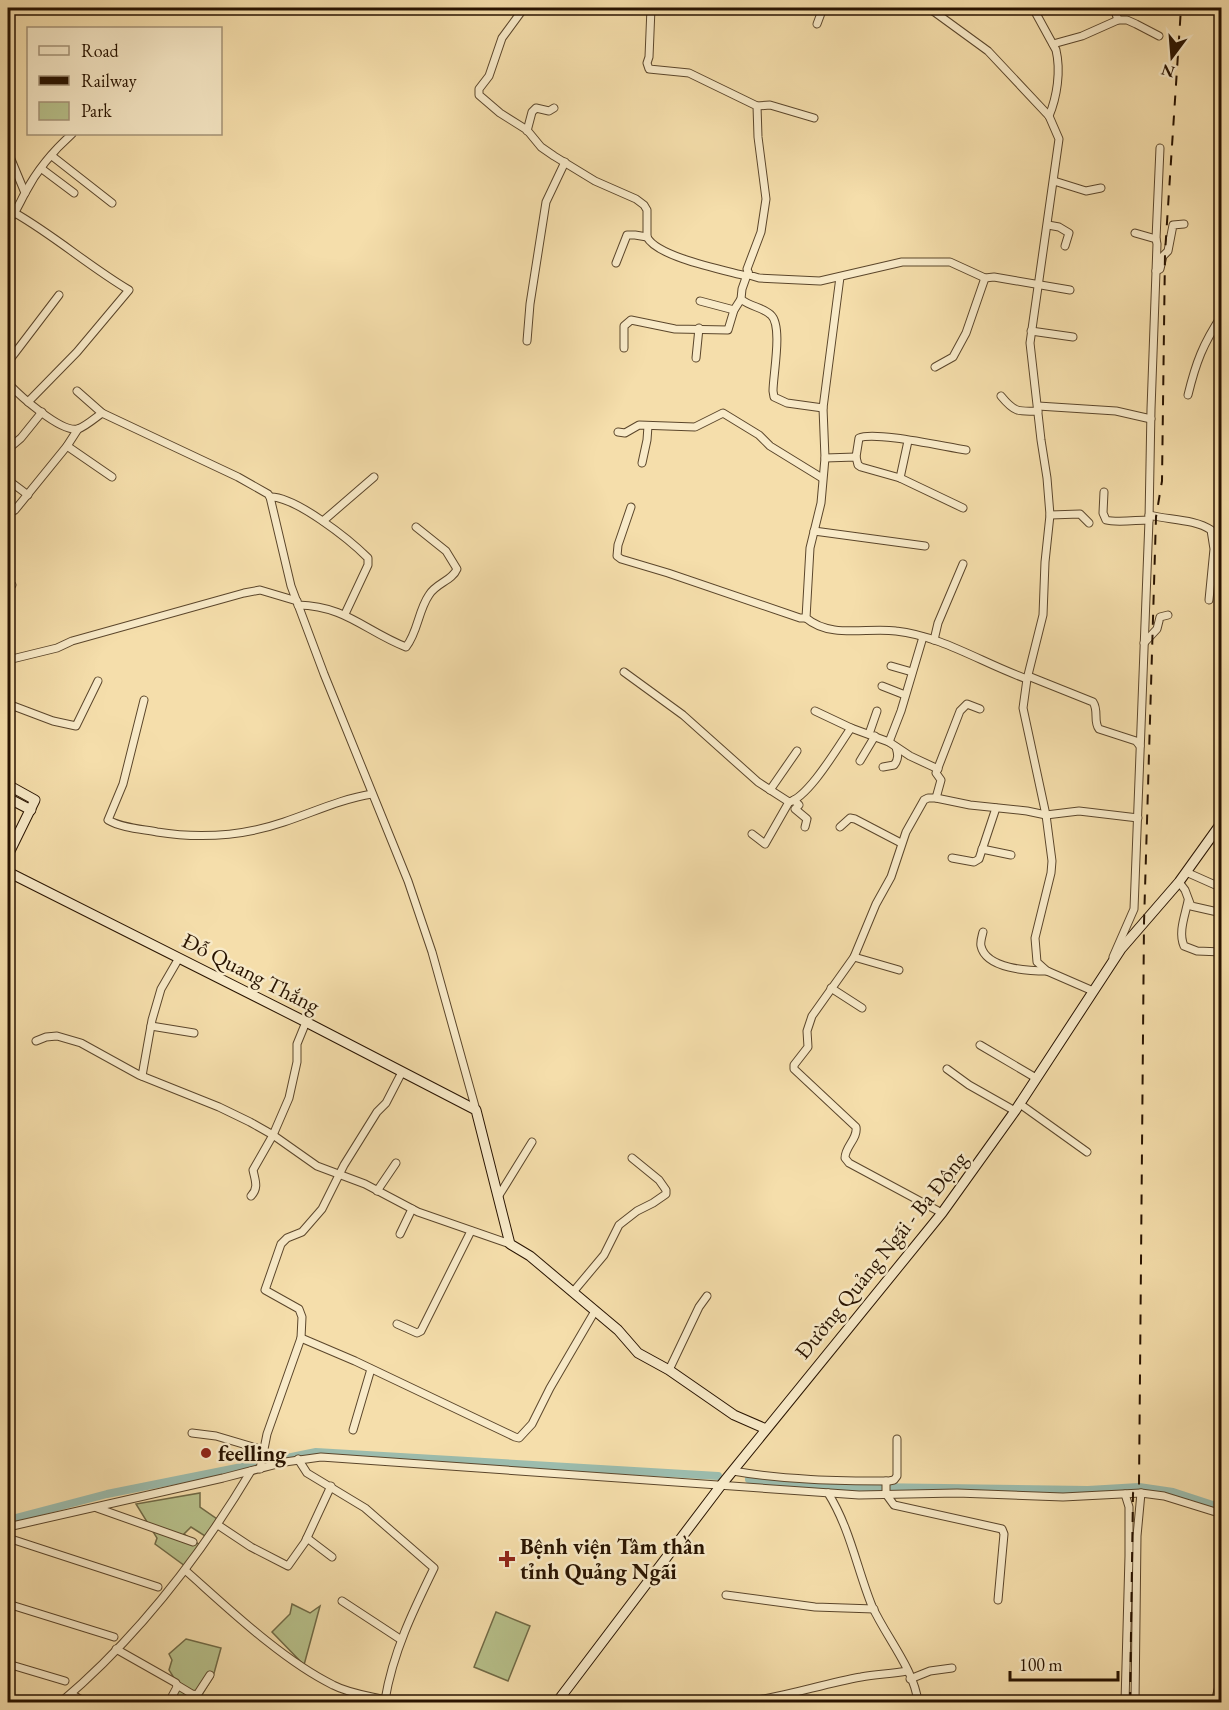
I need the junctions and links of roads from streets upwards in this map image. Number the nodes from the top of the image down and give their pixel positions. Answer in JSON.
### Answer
{"nodes":[{"id":1,"x":524,"y":8,"type":"edge"},
{"id":2,"x":651,"y":8,"type":"edge"},
{"id":3,"x":823,"y":8,"type":"edge"},
{"id":4,"x":929,"y":8,"type":"edge"},
{"id":5,"x":1033,"y":8,"type":"edge"},
{"id":6,"x":1114,"y":8,"type":"edge"},
{"id":7,"x":1118,"y":20,"type":"junction"},
{"id":8,"x":817,"y":24,"type":"dead end"},
{"id":9,"x":1159,"y":36,"type":"dead end"},
{"id":10,"x":1053,"y":44,"type":"junction"},
{"id":11,"x":757,"y":106,"type":"junction"},
{"id":12,"x":554,"y":108,"type":"dead end"},
{"id":13,"x":1048,"y":116,"type":"junction"},
{"id":14,"x":814,"y":118,"type":"dead end"},
{"id":15,"x":527,"y":131,"type":"junction"},
{"id":16,"x":71,"y":135,"type":"edge"},
{"id":17,"x":1160,"y":148,"type":"dead end"},
{"id":18,"x":8,"y":152,"type":"edge"},
{"id":19,"x":52,"y":156,"type":"junction"},
{"id":20,"x":565,"y":162,"type":"junction"},
{"id":21,"x":42,"y":169,"type":"junction"},
{"id":22,"x":1054,"y":181,"type":"junction"},
{"id":23,"x":1101,"y":188,"type":"dead end"},
{"id":24,"x":25,"y":193,"type":"junction"},
{"id":25,"x":74,"y":193,"type":"dead end"},
{"id":26,"x":112,"y":203,"type":"dead end"},
{"id":27,"x":15,"y":213,"type":"junction"},
{"id":28,"x":8,"y":221,"type":"edge"},
{"id":29,"x":1184,"y":224,"type":"dead end"},
{"id":30,"x":1048,"y":225,"type":"junction"},
{"id":31,"x":1135,"y":233,"type":"dead end"},
{"id":32,"x":647,"y":237,"type":"junction"},
{"id":33,"x":1156,"y":239,"type":"junction"},
{"id":34,"x":1065,"y":246,"type":"dead end"},
{"id":35,"x":616,"y":263,"type":"dead end"},
{"id":36,"x":1156,"y":271,"type":"junction"},
{"id":37,"x":747,"y":274,"type":"junction"},
{"id":38,"x":840,"y":277,"type":"junction"},
{"id":39,"x":985,"y":278,"type":"junction"},
{"id":40,"x":1039,"y":285,"type":"junction"},
{"id":41,"x":1070,"y":290,"type":"dead end"},
{"id":42,"x":58,"y":295,"type":"dead end"},
{"id":43,"x":741,"y":299,"type":"junction"},
{"id":44,"x":700,"y":302,"type":"dead end"},
{"id":45,"x":734,"y":310,"type":"junction"},
{"id":46,"x":1221,"y":315,"type":"edge"},
{"id":47,"x":699,"y":328,"type":"junction"},
{"id":48,"x":1031,"y":331,"type":"junction"},
{"id":49,"x":1073,"y":337,"type":"dead end"},
{"id":50,"x":527,"y":341,"type":"dead end"},
{"id":51,"x":624,"y":348,"type":"dead end"},
{"id":52,"x":696,"y":358,"type":"dead end"},
{"id":53,"x":8,"y":362,"type":"edge"},
{"id":54,"x":935,"y":367,"type":"dead end"},
{"id":55,"x":8,"y":383,"type":"edge"},
{"id":56,"x":76,"y":391,"type":"dead end"},
{"id":57,"x":1188,"y":395,"type":"dead end"},
{"id":58,"x":1001,"y":396,"type":"dead end"},
{"id":59,"x":28,"y":402,"type":"junction"},
{"id":60,"x":823,"y":408,"type":"junction"},
{"id":61,"x":1038,"y":408,"type":"junction"},
{"id":62,"x":42,"y":412,"type":"junction"},
{"id":63,"x":102,"y":413,"type":"junction"},
{"id":64,"x":1151,"y":419,"type":"junction"},
{"id":65,"x":648,"y":426,"type":"junction"},
{"id":66,"x":78,"y":429,"type":"junction"},
{"id":67,"x":618,"y":432,"type":"dead end"},
{"id":68,"x":908,"y":441,"type":"junction"},
{"id":69,"x":67,"y":447,"type":"junction"},
{"id":70,"x":8,"y":449,"type":"edge"},
{"id":71,"x":966,"y":450,"type":"dead end"},
{"id":72,"x":856,"y":457,"type":"junction"},
{"id":73,"x":825,"y":458,"type":"junction"},
{"id":74,"x":642,"y":463,"type":"dead end"},
{"id":75,"x":112,"y":477,"type":"dead end"},
{"id":76,"x":374,"y":477,"type":"dead end"},
{"id":77,"x":822,"y":478,"type":"junction"},
{"id":78,"x":900,"y":478,"type":"junction"},
{"id":79,"x":8,"y":480,"type":"edge"},
{"id":80,"x":1104,"y":492,"type":"dead end"},
{"id":81,"x":28,"y":495,"type":"junction"},
{"id":82,"x":270,"y":498,"type":"junction"},
{"id":83,"x":631,"y":507,"type":"dead end"},
{"id":84,"x":963,"y":508,"type":"dead end"},
{"id":85,"x":8,"y":514,"type":"edge"},
{"id":86,"x":1050,"y":515,"type":"junction"},
{"id":87,"x":1149,"y":518,"type":"junction"},
{"id":88,"x":323,"y":521,"type":"junction"},
{"id":89,"x":1089,"y":523,"type":"dead end"},
{"id":90,"x":416,"y":526,"type":"dead end"},
{"id":91,"x":814,"y":531,"type":"junction"},
{"id":92,"x":925,"y":546,"type":"dead end"},
{"id":93,"x":963,"y":564,"type":"dead end"},
{"id":94,"x":1209,"y":600,"type":"dead end"},
{"id":95,"x":297,"y":603,"type":"junction"},
{"id":96,"x":345,"y":614,"type":"junction"},
{"id":97,"x":1168,"y":615,"type":"dead end"},
{"id":98,"x":807,"y":618,"type":"junction"},
{"id":99,"x":923,"y":637,"type":"junction"},
{"id":100,"x":934,"y":640,"type":"junction"},
{"id":101,"x":1144,"y":643,"type":"junction"},
{"id":102,"x":8,"y":660,"type":"edge"},
{"id":103,"x":891,"y":666,"type":"dead end"},
{"id":104,"x":624,"y":672,"type":"dead end"},
{"id":105,"x":912,"y":672,"type":"junction"},
{"id":106,"x":1027,"y":678,"type":"junction"},
{"id":107,"x":98,"y":681,"type":"dead end"},
{"id":108,"x":882,"y":686,"type":"dead end"},
{"id":109,"x":905,"y":695,"type":"junction"},
{"id":110,"x":144,"y":700,"type":"dead end"},
{"id":111,"x":8,"y":704,"type":"edge"},
{"id":112,"x":980,"y":709,"type":"dead end"},
{"id":113,"x":815,"y":711,"type":"dead end"},
{"id":114,"x":877,"y":711,"type":"dead end"},
{"id":115,"x":851,"y":728,"type":"junction"},
{"id":116,"x":872,"y":735,"type":"junction"},
{"id":117,"x":892,"y":744,"type":"junction"},
{"id":118,"x":1140,"y":746,"type":"junction"},
{"id":119,"x":797,"y":750,"type":"dead end"},
{"id":120,"x":861,"y":761,"type":"dead end"},
{"id":121,"x":883,"y":767,"type":"dead end"},
{"id":122,"x":938,"y":769,"type":"junction"},
{"id":123,"x":8,"y":786,"type":"edge"},
{"id":124,"x":770,"y":790,"type":"junction"},
{"id":125,"x":372,"y":794,"type":"junction"},
{"id":126,"x":8,"y":798,"type":"edge"},
{"id":127,"x":936,"y":798,"type":"junction"},
{"id":128,"x":792,"y":801,"type":"junction"},
{"id":129,"x":996,"y":808,"type":"junction"},
{"id":130,"x":31,"y":810,"type":"junction"},
{"id":131,"x":1046,"y":815,"type":"junction"},
{"id":132,"x":1138,"y":818,"type":"junction"},
{"id":133,"x":1221,"y":822,"type":"edge"},
{"id":134,"x":805,"y":827,"type":"dead end"},
{"id":135,"x":840,"y":827,"type":"dead end"},
{"id":136,"x":752,"y":834,"type":"dead end"},
{"id":137,"x":901,"y":843,"type":"junction"},
{"id":138,"x":982,"y":849,"type":"junction"},
{"id":139,"x":8,"y":855,"type":"edge"},
{"id":140,"x":1011,"y":855,"type":"dead end"},
{"id":141,"x":952,"y":858,"type":"dead end"},
{"id":142,"x":8,"y":872,"type":"edge"},
{"id":143,"x":1186,"y":872,"type":"junction"},
{"id":144,"x":1179,"y":882,"type":"junction"},
{"id":145,"x":1221,"y":888,"type":"edge"},
{"id":146,"x":1188,"y":901,"type":"junction"},
{"id":147,"x":1221,"y":913,"type":"edge"},
{"id":148,"x":982,"y":932,"type":"dead end"},
{"id":149,"x":1221,"y":952,"type":"edge"},
{"id":150,"x":854,"y":957,"type":"junction"},
{"id":151,"x":179,"y":958,"type":"junction"},
{"id":152,"x":1110,"y":968,"type":"junction"},
{"id":153,"x":899,"y":970,"type":"dead end"},
{"id":154,"x":1047,"y":971,"type":"junction"},
{"id":155,"x":831,"y":988,"type":"junction"},
{"id":156,"x":1093,"y":991,"type":"junction"},
{"id":157,"x":862,"y":1008,"type":"dead end"},
{"id":158,"x":306,"y":1022,"type":"junction"},
{"id":159,"x":151,"y":1026,"type":"junction"},
{"id":160,"x":194,"y":1033,"type":"dead end"},
{"id":161,"x":36,"y":1041,"type":"dead end"},
{"id":162,"x":980,"y":1045,"type":"dead end"},
{"id":163,"x":947,"y":1069,"type":"dead end"},
{"id":164,"x":402,"y":1072,"type":"junction"},
{"id":165,"x":142,"y":1076,"type":"junction"},
{"id":166,"x":1036,"y":1078,"type":"junction"},
{"id":167,"x":1017,"y":1107,"type":"junction"},
{"id":168,"x":476,"y":1110,"type":"junction"},
{"id":169,"x":273,"y":1135,"type":"junction"},
{"id":170,"x":532,"y":1142,"type":"dead end"},
{"id":171,"x":1087,"y":1152,"type":"dead end"},
{"id":172,"x":632,"y":1158,"type":"dead end"},
{"id":173,"x":396,"y":1163,"type":"dead end"},
{"id":174,"x":340,"y":1174,"type":"junction"},
{"id":175,"x":376,"y":1191,"type":"junction"},
{"id":176,"x":252,"y":1196,"type":"dead end"},
{"id":177,"x":498,"y":1197,"type":"junction"},
{"id":178,"x":412,"y":1209,"type":"junction"},
{"id":179,"x":942,"y":1213,"type":"junction"},
{"id":180,"x":471,"y":1232,"type":"junction"},
{"id":181,"x":400,"y":1234,"type":"dead end"},
{"id":182,"x":510,"y":1244,"type":"junction"},
{"id":183,"x":573,"y":1292,"type":"junction"},
{"id":184,"x":707,"y":1296,"type":"dead end"},
{"id":185,"x":595,"y":1311,"type":"junction"},
{"id":186,"x":397,"y":1324,"type":"dead end"},
{"id":187,"x":301,"y":1338,"type":"junction"},
{"id":188,"x":371,"y":1370,"type":"junction"},
{"id":189,"x":669,"y":1370,"type":"junction"},
{"id":190,"x":766,"y":1429,"type":"junction"},
{"id":191,"x":353,"y":1430,"type":"dead end"},
{"id":192,"x":192,"y":1433,"type":"dead end"},
{"id":193,"x":897,"y":1439,"type":"dead end"},
{"id":194,"x":263,"y":1453,"type":"junction"},
{"id":195,"x":298,"y":1459,"type":"junction"},
{"id":196,"x":260,"y":1467,"type":"junction"},
{"id":197,"x":251,"y":1471,"type":"junction"},
{"id":198,"x":733,"y":1471,"type":"junction"},
{"id":199,"x":722,"y":1485,"type":"junction"},
{"id":200,"x":331,"y":1486,"type":"junction"},
{"id":201,"x":886,"y":1488,"type":"junction"},
{"id":202,"x":828,"y":1493,"type":"junction"},
{"id":203,"x":1141,"y":1493,"type":"junction"},
{"id":204,"x":1125,"y":1494,"type":"junction"},
{"id":205,"x":95,"y":1508,"type":"junction"},
{"id":206,"x":1221,"y":1514,"type":"edge"},
{"id":207,"x":218,"y":1525,"type":"junction"},
{"id":208,"x":8,"y":1527,"type":"edge"},
{"id":209,"x":8,"y":1538,"type":"edge"},
{"id":210,"x":307,"y":1538,"type":"junction"},
{"id":211,"x":193,"y":1542,"type":"dead end"},
{"id":212,"x":332,"y":1557,"type":"dead end"},
{"id":213,"x":185,"y":1570,"type":"junction"},
{"id":214,"x":158,"y":1587,"type":"dead end"},
{"id":215,"x":726,"y":1595,"type":"dead end"},
{"id":216,"x":998,"y":1600,"type":"dead end"},
{"id":217,"x":342,"y":1601,"type":"dead end"},
{"id":218,"x":8,"y":1604,"type":"edge"},
{"id":219,"x":874,"y":1609,"type":"junction"},
{"id":220,"x":1221,"y":1624,"type":"edge"},
{"id":221,"x":114,"y":1637,"type":"dead end"},
{"id":222,"x":400,"y":1639,"type":"junction"},
{"id":223,"x":1221,"y":1639,"type":"edge"},
{"id":224,"x":116,"y":1649,"type":"junction"},
{"id":225,"x":8,"y":1664,"type":"edge"},
{"id":226,"x":952,"y":1668,"type":"dead end"},
{"id":227,"x":1221,"y":1674,"type":"edge"},
{"id":228,"x":210,"y":1675,"type":"dead end"},
{"id":229,"x":909,"y":1675,"type":"junction"},
{"id":230,"x":65,"y":1682,"type":"dead end"},
{"id":231,"x":177,"y":1685,"type":"junction"},
{"id":232,"x":71,"y":1694,"type":"junction"},
{"id":233,"x":356,"y":1694,"type":"junction"},
{"id":234,"x":385,"y":1700,"type":"junction"},
{"id":235,"x":1135,"y":1701,"type":"edge"},
{"id":236,"x":61,"y":1702,"type":"edge"},
{"id":237,"x":85,"y":1702,"type":"edge"},
{"id":238,"x":168,"y":1702,"type":"edge"},
{"id":239,"x":352,"y":1702,"type":"edge"},
{"id":240,"x":394,"y":1702,"type":"edge"},
{"id":241,"x":557,"y":1702,"type":"edge"},
{"id":242,"x":742,"y":1702,"type":"edge"},
{"id":243,"x":918,"y":1702,"type":"edge"},
{"id":244,"x":1125,"y":1702,"type":"edge"},
{"id":245,"x":1146,"y":1702,"type":"edge"},
{"id":246,"x":1215,"y":1702,"type":"edge"}],
"edges":[{"from":1,"to":15,"type":"street"},
{"from":2,"to":11,"type":"street"},
{"from":3,"to":8,"type":"street"},
{"from":4,"to":13,"type":"street"},
{"from":5,"to":10,"type":"street"},
{"from":6,"to":7,"type":"street"},
{"from":7,"to":9,"type":"street"},
{"from":7,"to":10,"type":"street"},
{"from":10,"to":13,"type":"street"},
{"from":11,"to":14,"type":"street"},
{"from":11,"to":37,"type":"street"},
{"from":12,"to":15,"type":"street"},
{"from":13,"to":22,"type":"street"},
{"from":15,"to":20,"type":"street"},
{"from":16,"to":19,"type":"street"},
{"from":17,"to":33,"type":"street"},
{"from":18,"to":24,"type":"street"},
{"from":19,"to":21,"type":"street"},
{"from":19,"to":26,"type":"street"},
{"from":20,"to":32,"type":"street"},
{"from":20,"to":50,"type":"street"},
{"from":21,"to":24,"type":"street"},
{"from":21,"to":25,"type":"street"},
{"from":22,"to":23,"type":"street"},
{"from":22,"to":30,"type":"street"},
{"from":24,"to":27,"type":"street"},
{"from":27,"to":28,"type":"street"},
{"from":27,"to":59,"type":"street"},
{"from":29,"to":36,"type":"street"},
{"from":30,"to":34,"type":"street"},
{"from":30,"to":40,"type":"street"},
{"from":31,"to":33,"type":"street"},
{"from":32,"to":35,"type":"street"},
{"from":32,"to":37,"type":"street"},
{"from":33,"to":36,"type":"street"},
{"from":36,"to":64,"type":"street"},
{"from":37,"to":38,"type":"street"},
{"from":37,"to":43,"type":"street"},
{"from":38,"to":39,"type":"street"},
{"from":38,"to":60,"type":"street"},
{"from":39,"to":40,"type":"street"},
{"from":39,"to":54,"type":"street"},
{"from":40,"to":41,"type":"street"},
{"from":40,"to":48,"type":"street"},
{"from":42,"to":53,"type":"street"},
{"from":43,"to":45,"type":"street"},
{"from":43,"to":60,"type":"street"},
{"from":44,"to":45,"type":"street"},
{"from":45,"to":47,"type":"street"},
{"from":46,"to":57,"type":"street"},
{"from":47,"to":51,"type":"street"},
{"from":47,"to":52,"type":"street"},
{"from":48,"to":49,"type":"street"},
{"from":48,"to":61,"type":"street"},
{"from":55,"to":59,"type":"street"},
{"from":56,"to":63,"type":"street"},
{"from":58,"to":61,"type":"street"},
{"from":59,"to":62,"type":"street"},
{"from":60,"to":73,"type":"street"},
{"from":61,"to":64,"type":"street"},
{"from":61,"to":86,"type":"street"},
{"from":62,"to":66,"type":"street"},
{"from":62,"to":70,"type":"street"},
{"from":63,"to":66,"type":"street"},
{"from":63,"to":82,"type":"street"},
{"from":64,"to":87,"type":"street"},
{"from":65,"to":67,"type":"street"},
{"from":65,"to":74,"type":"street"},
{"from":65,"to":77,"type":"street"},
{"from":66,"to":69,"type":"street"},
{"from":68,"to":71,"type":"street"},
{"from":68,"to":72,"type":"street"},
{"from":68,"to":78,"type":"street"},
{"from":69,"to":75,"type":"street"},
{"from":69,"to":81,"type":"street"},
{"from":72,"to":73,"type":"street"},
{"from":72,"to":78,"type":"street"},
{"from":73,"to":77,"type":"street"},
{"from":76,"to":88,"type":"street"},
{"from":77,"to":91,"type":"street"},
{"from":78,"to":84,"type":"street"},
{"from":79,"to":81,"type":"street"},
{"from":80,"to":87,"type":"street"},
{"from":81,"to":85,"type":"street"},
{"from":82,"to":88,"type":"street"},
{"from":82,"to":95,"type":"street"},
{"from":83,"to":98,"type":"street"},
{"from":86,"to":89,"type":"street"},
{"from":86,"to":106,"type":"street"},
{"from":87,"to":94,"type":"street"},
{"from":87,"to":101,"type":"street"},
{"from":88,"to":96,"type":"street"},
{"from":90,"to":96,"type":"street"},
{"from":91,"to":92,"type":"street"},
{"from":91,"to":98,"type":"street"},
{"from":93,"to":100,"type":"street"},
{"from":95,"to":96,"type":"street"},
{"from":95,"to":102,"type":"street"},
{"from":95,"to":125,"type":"street"},
{"from":97,"to":101,"type":"street"},
{"from":98,"to":99,"type":"street"},
{"from":99,"to":100,"type":"street"},
{"from":99,"to":105,"type":"street"},
{"from":100,"to":106,"type":"street"},
{"from":101,"to":118,"type":"street"},
{"from":103,"to":105,"type":"street"},
{"from":104,"to":124,"type":"street"},
{"from":105,"to":109,"type":"street"},
{"from":106,"to":118,"type":"street"},
{"from":106,"to":131,"type":"street"},
{"from":107,"to":111,"type":"street"},
{"from":108,"to":109,"type":"street"},
{"from":109,"to":117,"type":"street"},
{"from":110,"to":125,"type":"street"},
{"from":112,"to":122,"type":"street"},
{"from":113,"to":115,"type":"street"},
{"from":114,"to":116,"type":"street"},
{"from":115,"to":116,"type":"street"},
{"from":115,"to":128,"type":"street"},
{"from":116,"to":117,"type":"street"},
{"from":116,"to":120,"type":"street"},
{"from":117,"to":121,"type":"street"},
{"from":117,"to":122,"type":"street"},
{"from":118,"to":132,"type":"street"},
{"from":119,"to":124,"type":"street"},
{"from":122,"to":127,"type":"street"},
{"from":123,"to":130,"type":"street"},
{"from":124,"to":128,"type":"street"},
{"from":125,"to":168,"type":"street"},
{"from":126,"to":130,"type":"street"},
{"from":127,"to":129,"type":"street"},
{"from":127,"to":137,"type":"street"},
{"from":128,"to":134,"type":"street"},
{"from":128,"to":136,"type":"street"},
{"from":129,"to":131,"type":"street"},
{"from":129,"to":138,"type":"street"},
{"from":130,"to":139,"type":"street"},
{"from":131,"to":132,"type":"street"},
{"from":131,"to":154,"type":"street"},
{"from":132,"to":152,"type":"street"},
{"from":133,"to":143,"type":"street","name":"Đường Quảng Ngãi - Ba Động"},
{"from":135,"to":137,"type":"street"},
{"from":137,"to":150,"type":"street"},
{"from":138,"to":140,"type":"street"},
{"from":138,"to":141,"type":"street"},
{"from":142,"to":151,"type":"street","name":"Đỗ Quang Thắng"},
{"from":143,"to":144,"type":"street","name":"Đường Quảng Ngãi - Ba Động"},
{"from":143,"to":145,"type":"street"},
{"from":144,"to":146,"type":"street"},
{"from":144,"to":152,"type":"street","name":"Đường Quảng Ngãi - Ba Động"},
{"from":146,"to":147,"type":"street"},
{"from":146,"to":149,"type":"street"},
{"from":148,"to":154,"type":"street"},
{"from":150,"to":153,"type":"street"},
{"from":150,"to":155,"type":"street"},
{"from":151,"to":158,"type":"street","name":"Đỗ Quang Thắng"},
{"from":151,"to":159,"type":"street"},
{"from":152,"to":156,"type":"street","name":"Đường Quảng Ngãi - Ba Động"},
{"from":154,"to":156,"type":"street"},
{"from":155,"to":157,"type":"street"},
{"from":155,"to":179,"type":"street"},
{"from":156,"to":166,"type":"street","name":"Đường Quảng Ngãi - Ba Động"},
{"from":158,"to":164,"type":"street","name":"Đỗ Quang Thắng"},
{"from":158,"to":169,"type":"street"},
{"from":159,"to":160,"type":"street"},
{"from":159,"to":165,"type":"street"},
{"from":161,"to":165,"type":"street"},
{"from":162,"to":166,"type":"street"},
{"from":163,"to":167,"type":"street"},
{"from":164,"to":168,"type":"street","name":"Đỗ Quang Thắng"},
{"from":164,"to":174,"type":"street"},
{"from":165,"to":169,"type":"street"},
{"from":166,"to":167,"type":"street","name":"Đường Quảng Ngãi - Ba Động"},
{"from":167,"to":171,"type":"street"},
{"from":167,"to":179,"type":"street","name":"Đường Quảng Ngãi - Ba Động"},
{"from":168,"to":177,"type":"street"},
{"from":169,"to":174,"type":"street"},
{"from":169,"to":176,"type":"street"},
{"from":170,"to":177,"type":"street"},
{"from":172,"to":183,"type":"street"},
{"from":173,"to":175,"type":"street"},
{"from":174,"to":175,"type":"street"},
{"from":174,"to":187,"type":"street"},
{"from":175,"to":178,"type":"street"},
{"from":177,"to":182,"type":"street"},
{"from":178,"to":180,"type":"street"},
{"from":178,"to":181,"type":"street"},
{"from":179,"to":190,"type":"street","name":"Đường Quảng Ngãi - Ba Động"},
{"from":180,"to":182,"type":"street"},
{"from":180,"to":186,"type":"street"},
{"from":182,"to":183,"type":"street"},
{"from":183,"to":185,"type":"street"},
{"from":184,"to":189,"type":"street"},
{"from":185,"to":188,"type":"street"},
{"from":185,"to":189,"type":"street"},
{"from":187,"to":188,"type":"street"},
{"from":187,"to":194,"type":"street"},
{"from":188,"to":191,"type":"street"},
{"from":189,"to":190,"type":"street"},
{"from":190,"to":198,"type":"street","name":"Đường Quảng Ngãi - Ba Động"},
{"from":192,"to":194,"type":"street"},
{"from":193,"to":201,"type":"street"},
{"from":194,"to":196,"type":"street"},
{"from":195,"to":196,"type":"street"},
{"from":195,"to":199,"type":"street"},
{"from":195,"to":200,"type":"street"},
{"from":196,"to":197,"type":"street"},
{"from":197,"to":205,"type":"street"},
{"from":197,"to":207,"type":"street"},
{"from":198,"to":199,"type":"street","name":"Đường Quảng Ngãi - Ba Động"},
{"from":198,"to":201,"type":"street"},
{"from":199,"to":202,"type":"street"},
{"from":199,"to":241,"type":"street","name":"Đường Quảng Ngãi - Ba Động"},
{"from":200,"to":210,"type":"street"},
{"from":200,"to":222,"type":"street"},
{"from":201,"to":202,"type":"street"},
{"from":201,"to":204,"type":"street"},
{"from":201,"to":216,"type":"street"},
{"from":202,"to":219,"type":"street"},
{"from":203,"to":204,"type":"street"},
{"from":203,"to":206,"type":"street"},
{"from":203,"to":235,"type":"street"},
{"from":204,"to":244,"type":"street"},
{"from":205,"to":208,"type":"street"},
{"from":205,"to":211,"type":"street"},
{"from":207,"to":210,"type":"street"},
{"from":207,"to":213,"type":"street"},
{"from":209,"to":214,"type":"street"},
{"from":210,"to":212,"type":"street"},
{"from":213,"to":224,"type":"street"},
{"from":213,"to":233,"type":"street"},
{"from":215,"to":219,"type":"street"},
{"from":217,"to":222,"type":"street"},
{"from":218,"to":221,"type":"street"},
{"from":219,"to":229,"type":"street"},
{"from":220,"to":223,"type":"street"},
{"from":222,"to":234,"type":"street"},
{"from":224,"to":231,"type":"street"},
{"from":224,"to":232,"type":"street"},
{"from":225,"to":230,"type":"street"},
{"from":226,"to":229,"type":"street"},
{"from":227,"to":246,"type":"street"},
{"from":228,"to":231,"type":"street"},
{"from":229,"to":242,"type":"street"},
{"from":229,"to":243,"type":"street"},
{"from":231,"to":238,"type":"street"},
{"from":232,"to":236,"type":"street"},
{"from":232,"to":237,"type":"street"},
{"from":233,"to":234,"type":"street"},
{"from":233,"to":239,"type":"street"},
{"from":234,"to":240,"type":"street"},
{"from":235,"to":245,"type":"street"}]}
